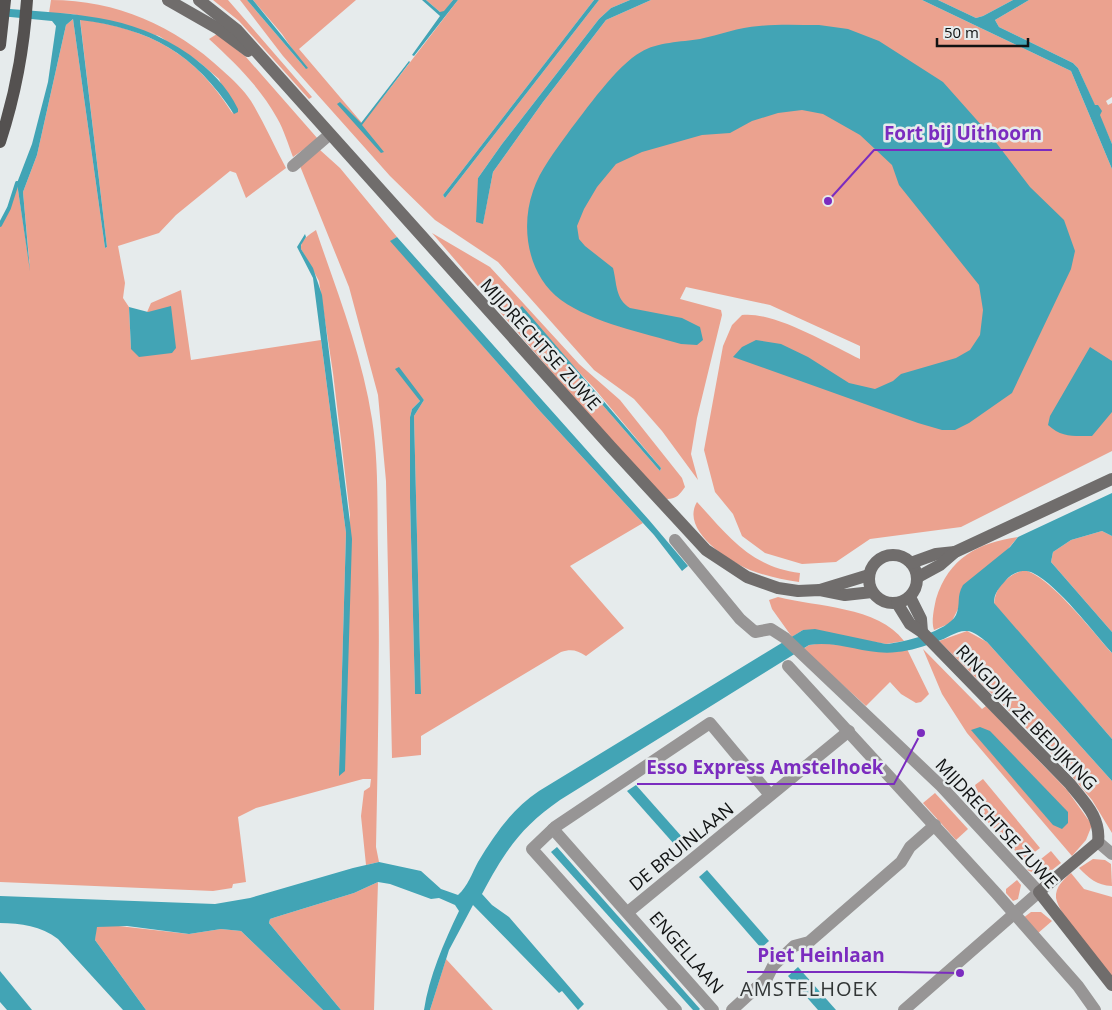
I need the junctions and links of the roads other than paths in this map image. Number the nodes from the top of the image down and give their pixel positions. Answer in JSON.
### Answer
{"nodes":[{"id":1,"x":168,"y":0,"type":"edge"},
{"id":2,"x":199,"y":0,"type":"edge"},
{"id":3,"x":5,"y":3,"type":"edge"},
{"id":4,"x":27,"y":3,"type":"edge"},
{"id":5,"x":0,"y":45,"type":"edge"},
{"id":6,"x":269,"y":68,"type":"junction"},
{"id":7,"x":330,"y":135,"type":"junction"},
{"id":8,"x":0,"y":142,"type":"edge"},
{"id":9,"x":293,"y":166,"type":"dead end"},
{"id":10,"x":1112,"y":479,"type":"edge"},
{"id":11,"x":675,"y":540,"type":"dead end"},
{"id":12,"x":955,"y":552,"type":"junction"},
{"id":13,"x":911,"y":563,"type":"junction"},
{"id":14,"x":869,"y":575,"type":"junction"},
{"id":15,"x":918,"y":577,"type":"junction"},
{"id":16,"x":820,"y":590,"type":"junction"},
{"id":17,"x":872,"y":592,"type":"junction"},
{"id":18,"x":910,"y":597,"type":"junction"},
{"id":19,"x":898,"y":603,"type":"junction"},
{"id":20,"x":922,"y":632,"type":"junction"},
{"id":21,"x":788,"y":666,"type":"dead end"},
{"id":22,"x":849,"y":732,"type":"junction"},
{"id":23,"x":770,"y":795,"type":"junction"},
{"id":24,"x":935,"y":825,"type":"junction"},
{"id":25,"x":553,"y":829,"type":"junction"},
{"id":26,"x":1098,"y":842,"type":"junction"},
{"id":27,"x":1112,"y":854,"type":"edge"},
{"id":28,"x":1039,"y":892,"type":"junction"},
{"id":29,"x":628,"y":912,"type":"junction"},
{"id":30,"x":1013,"y":914,"type":"junction"},
{"id":31,"x":1112,"y":985,"type":"edge"},
{"id":32,"x":909,"y":1008,"type":"edge"},
{"id":33,"x":676,"y":1010,"type":"edge"},
{"id":34,"x":714,"y":1010,"type":"edge"},
{"id":35,"x":732,"y":1010,"type":"edge"},
{"id":36,"x":1095,"y":1010,"type":"edge"}],
"edges":[{"from":1,"to":6,"type":"street","name":"MIJDRECHTSE ZUWE"},
{"from":2,"to":6,"type":"street","name":"MIJDRECHTSE ZUWE"},
{"from":3,"to":5,"type":"main road"},
{"from":4,"to":8,"type":"main road"},
{"from":6,"to":7,"type":"street","name":"MIJDRECHTSE ZUWE"},
{"from":7,"to":9,"type":"street"},
{"from":7,"to":16,"type":"street","name":"MIJDRECHTSE ZUWE"},
{"from":10,"to":12,"type":"street"},
{"from":11,"to":28,"type":"street","name":"MIJDRECHTSE ZUWE"},
{"from":12,"to":13,"type":"street"},
{"from":12,"to":15,"type":"street"},
{"from":13,"to":14,"type":"street"},
{"from":13,"to":15,"type":"street"},
{"from":14,"to":16,"type":"street","name":"MIJDRECHTSE ZUWE"},
{"from":14,"to":17,"type":"street"},
{"from":15,"to":18,"type":"street"},
{"from":16,"to":17,"type":"street","name":"MIJDRECHTSE ZUWE"},
{"from":17,"to":19,"type":"street"},
{"from":18,"to":19,"type":"street"},
{"from":18,"to":20,"type":"street","name":"RINGDIJK 2E BEDIJKING"},
{"from":19,"to":20,"type":"street","name":"RINGDIJK 2E BEDIJKING"},
{"from":20,"to":26,"type":"street","name":"RINGDIJK 2E BEDIJKING"},
{"from":21,"to":22,"type":"street"},
{"from":22,"to":23,"type":"street","name":"DE BRUINLAAN"},
{"from":22,"to":24,"type":"street"},
{"from":23,"to":25,"type":"street"},
{"from":23,"to":29,"type":"street","name":"DE BRUINLAAN"},
{"from":24,"to":30,"type":"street"},
{"from":24,"to":35,"type":"street"},
{"from":25,"to":29,"type":"street","name":"ENGELLAAN"},
{"from":25,"to":33,"type":"street"},
{"from":26,"to":27,"type":"street"},
{"from":26,"to":28,"type":"street"},
{"from":28,"to":30,"type":"street"},
{"from":28,"to":31,"type":"street","name":"MIJDRECHTSE ZUWE"},
{"from":29,"to":34,"type":"street","name":"ENGELLAAN"},
{"from":30,"to":32,"type":"street"},
{"from":30,"to":36,"type":"street"}]}
